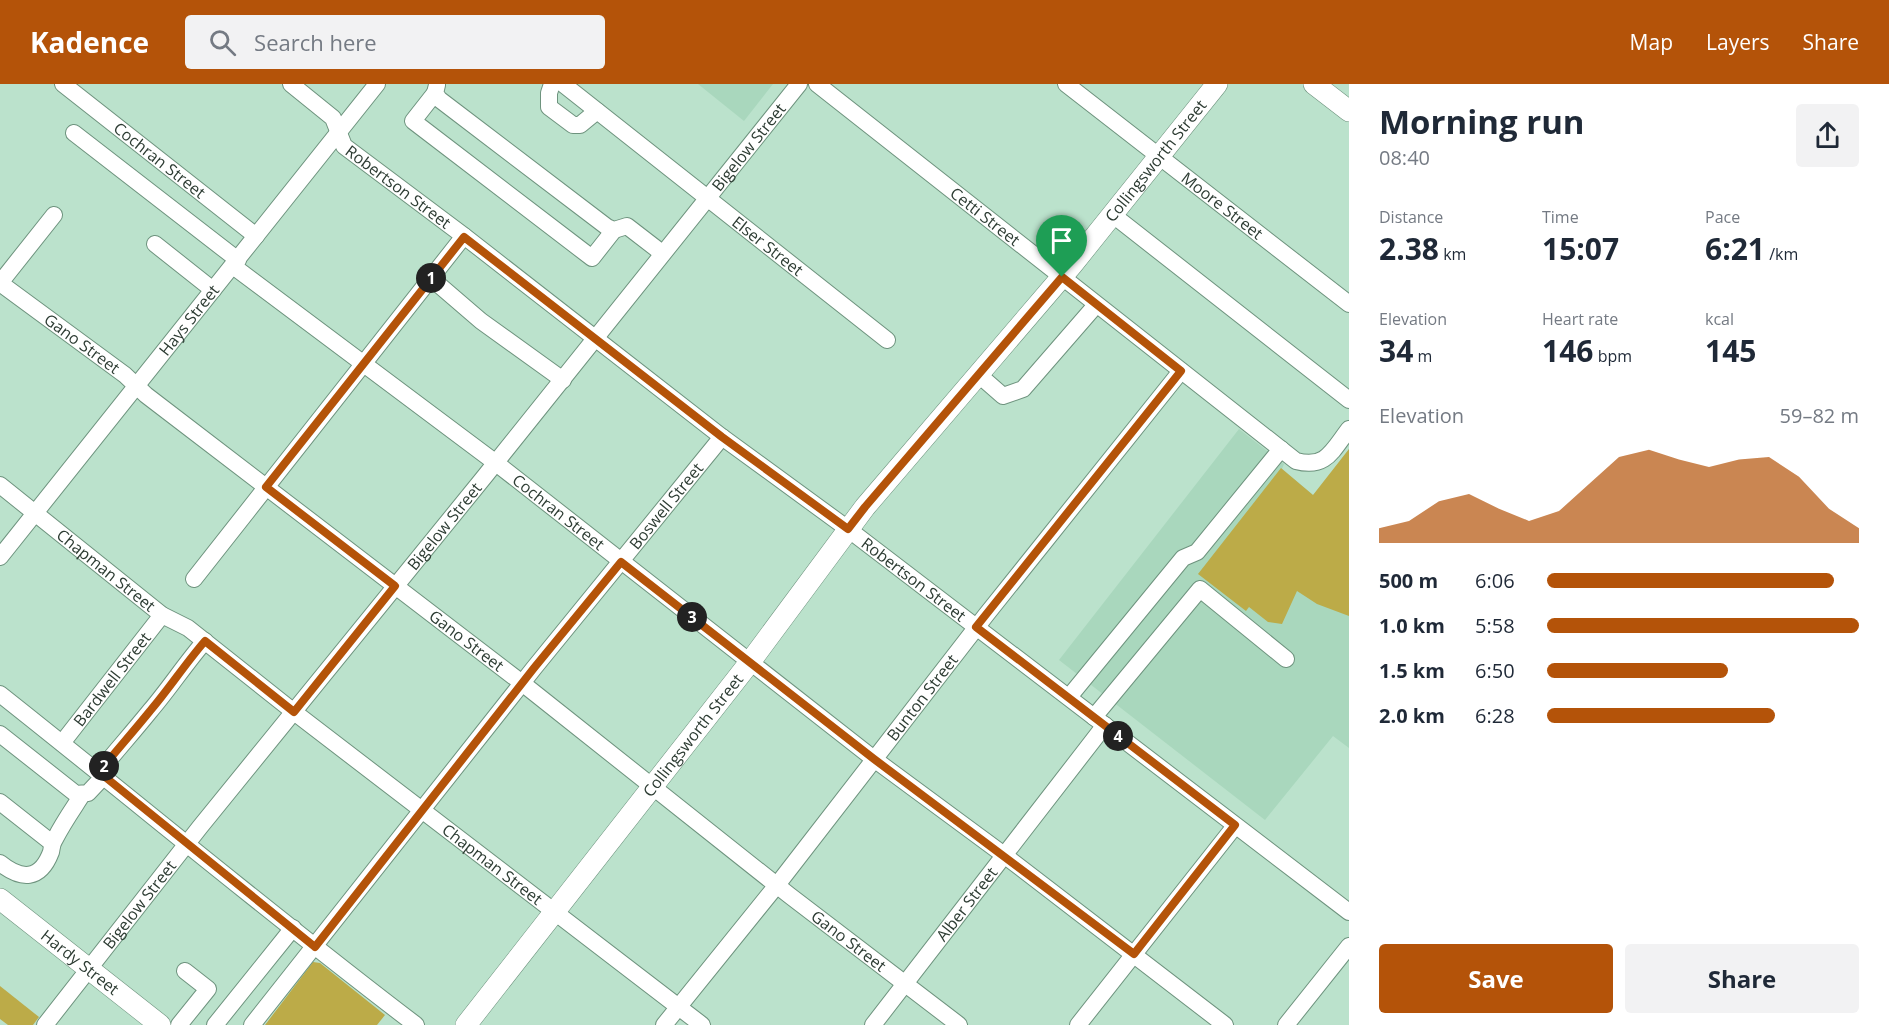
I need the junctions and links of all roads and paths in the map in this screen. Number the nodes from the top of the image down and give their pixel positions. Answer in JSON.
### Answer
{"nodes":[{"id":1,"x":63,"y":84,"type":"edge"},
{"id":2,"x":291,"y":84,"type":"edge"},
{"id":3,"x":377,"y":84,"type":"edge"},
{"id":4,"x":552,"y":84,"type":"edge"},
{"id":5,"x":563,"y":84,"type":"edge"},
{"id":6,"x":799,"y":84,"type":"edge"},
{"id":7,"x":817,"y":84,"type":"edge"},
{"id":8,"x":1066,"y":84,"type":"edge"},
{"id":9,"x":1217,"y":84,"type":"edge"},
{"id":10,"x":1314,"y":84,"type":"edge"},
{"id":11,"x":436,"y":89,"type":"edge"},
{"id":12,"x":597,"y":111,"type":"junction"},
{"id":13,"x":1349,"y":111,"type":"edge"},
{"id":14,"x":339,"y":132,"type":"junction"},
{"id":15,"x":74,"y":134,"type":"dead end"},
{"id":16,"x":1160,"y":157,"type":"junction"},
{"id":17,"x":707,"y":198,"type":"junction"},
{"id":18,"x":54,"y":215,"type":"dead end"},
{"id":19,"x":1113,"y":216,"type":"junction"},
{"id":20,"x":615,"y":230,"type":"junction"},
{"id":21,"x":256,"y":236,"type":"junction"},
{"id":22,"x":464,"y":237,"type":"junction"},
{"id":23,"x":155,"y":244,"type":"dead end"},
{"id":24,"x":662,"y":253,"type":"junction"},
{"id":25,"x":235,"y":263,"type":"junction"},
{"id":26,"x":1062,"y":277,"type":"junction"},
{"id":27,"x":431,"y":278,"type":"junction"},
{"id":28,"x":0,"y":283,"type":"edge"},
{"id":29,"x":213,"y":290,"type":"junction"},
{"id":30,"x":1096,"y":304,"type":"junction"},
{"id":31,"x":1349,"y":304,"type":"edge"},
{"id":32,"x":596,"y":339,"type":"junction"},
{"id":33,"x":887,"y":340,"type":"dead end"},
{"id":34,"x":363,"y":364,"type":"junction"},
{"id":35,"x":1181,"y":371,"type":"junction"},
{"id":36,"x":979,"y":375,"type":"junction"},
{"id":37,"x":563,"y":380,"type":"junction"},
{"id":38,"x":136,"y":385,"type":"junction"},
{"id":39,"x":1349,"y":400,"type":"edge"},
{"id":40,"x":1349,"y":429,"type":"edge"},
{"id":41,"x":722,"y":437,"type":"junction"},
{"id":42,"x":1281,"y":449,"type":"junction"},
{"id":43,"x":496,"y":463,"type":"junction"},
{"id":44,"x":0,"y":485,"type":"edge"},
{"id":45,"x":266,"y":487,"type":"junction"},
{"id":46,"x":35,"y":514,"type":"junction"},
{"id":47,"x":848,"y":529,"type":"junction"},
{"id":48,"x":0,"y":557,"type":"edge"},
{"id":49,"x":621,"y":562,"type":"junction"},
{"id":50,"x":194,"y":579,"type":"dead end"},
{"id":51,"x":395,"y":586,"type":"junction"},
{"id":52,"x":162,"y":615,"type":"junction"},
{"id":53,"x":976,"y":627,"type":"junction"},
{"id":54,"x":205,"y":641,"type":"junction"},
{"id":55,"x":1286,"y":659,"type":"dead end"},
{"id":56,"x":750,"y":662,"type":"junction"},
{"id":57,"x":522,"y":683,"type":"junction"},
{"id":58,"x":0,"y":694,"type":"edge"},
{"id":59,"x":1069,"y":697,"type":"junction"},
{"id":60,"x":294,"y":712,"type":"junction"},
{"id":61,"x":1099,"y":721,"type":"junction"},
{"id":62,"x":0,"y":734,"type":"edge"},
{"id":63,"x":62,"y":743,"type":"junction"},
{"id":64,"x":874,"y":759,"type":"junction"},
{"id":65,"x":101,"y":774,"type":"junction"},
{"id":66,"x":652,"y":786,"type":"junction"},
{"id":67,"x":82,"y":795,"type":"junction"},
{"id":68,"x":0,"y":802,"type":"edge"},
{"id":69,"x":423,"y":811,"type":"junction"},
{"id":70,"x":1235,"y":825,"type":"junction"},
{"id":71,"x":52,"y":843,"type":"junction"},
{"id":72,"x":188,"y":843,"type":"junction"},
{"id":73,"x":1004,"y":855,"type":"junction"},
{"id":74,"x":0,"y":863,"type":"edge"},
{"id":75,"x":777,"y":885,"type":"junction"},
{"id":76,"x":0,"y":899,"type":"edge"},
{"id":77,"x":555,"y":911,"type":"junction"},
{"id":78,"x":1349,"y":912,"type":"edge"},
{"id":79,"x":293,"y":928,"type":"junction"},
{"id":80,"x":1349,"y":946,"type":"edge"},
{"id":81,"x":315,"y":947,"type":"junction"},
{"id":82,"x":1134,"y":954,"type":"junction"},
{"id":83,"x":88,"y":970,"type":"junction"},
{"id":84,"x":185,"y":971,"type":"dead end"},
{"id":85,"x":906,"y":983,"type":"junction"},
{"id":86,"x":679,"y":1007,"type":"junction"},
{"id":87,"x":45,"y":1025,"type":"edge"},
{"id":88,"x":160,"y":1025,"type":"edge"},
{"id":89,"x":179,"y":1025,"type":"edge"},
{"id":90,"x":215,"y":1025,"type":"edge"},
{"id":91,"x":252,"y":1025,"type":"edge"},
{"id":92,"x":416,"y":1025,"type":"edge"},
{"id":93,"x":466,"y":1025,"type":"edge"},
{"id":94,"x":664,"y":1025,"type":"edge"},
{"id":95,"x":702,"y":1025,"type":"edge"},
{"id":96,"x":873,"y":1025,"type":"edge"},
{"id":97,"x":959,"y":1025,"type":"edge"},
{"id":98,"x":1078,"y":1025,"type":"edge"},
{"id":99,"x":1225,"y":1025,"type":"edge"},
{"id":100,"x":1286,"y":1025,"type":"edge"}],
"edges":[{"from":1,"to":21,"type":"street","name":"Cochran Street"},
{"from":2,"to":14,"type":"street","name":"Robertson Street"},
{"from":3,"to":14,"type":"street","name":"Hays Street"},
{"from":4,"to":12,"type":"street"},
{"from":5,"to":12,"type":"street","name":"Elser Street"},
{"from":6,"to":17,"type":"street","name":"Bigelow Street"},
{"from":7,"to":26,"type":"street","name":"Cetti Street"},
{"from":8,"to":16,"type":"street","name":"Moore Street"},
{"from":9,"to":16,"type":"main road","name":"Collingsworth Street"},
{"from":10,"to":13,"type":"main road"},
{"from":11,"to":20,"type":"street"},
{"from":11,"to":20,"type":"street"},
{"from":12,"to":17,"type":"street","name":"Elser Street"},
{"from":14,"to":21,"type":"street","name":"Hays Street"},
{"from":14,"to":22,"type":"street","name":"Robertson Street"},
{"from":15,"to":25,"type":"street","name":"Cochran Street"},
{"from":16,"to":19,"type":"main road","name":"Collingsworth Street"},
{"from":16,"to":31,"type":"street","name":"Moore Street"},
{"from":17,"to":24,"type":"street","name":"Bigelow Street"},
{"from":17,"to":33,"type":"street","name":"Elser Street"},
{"from":18,"to":28,"type":"street"},
{"from":19,"to":26,"type":"main road","name":"Collingsworth Street"},
{"from":19,"to":39,"type":"street"},
{"from":20,"to":24,"type":"street"},
{"from":21,"to":25,"type":"street","name":"Hays Street"},
{"from":22,"to":27,"type":"street"},
{"from":22,"to":32,"type":"street","name":"Robertson Street"},
{"from":23,"to":29,"type":"street"},
{"from":24,"to":32,"type":"street","name":"Bigelow Street"},
{"from":25,"to":29,"type":"street","name":"Hays Street"},
{"from":25,"to":34,"type":"street","name":"Cochran Street"},
{"from":26,"to":30,"type":"street","name":"Cetti Street"},
{"from":26,"to":36,"type":"main road","name":"Collingsworth Street"},
{"from":27,"to":34,"type":"street"},
{"from":27,"to":37,"type":"street"},
{"from":28,"to":38,"type":"street","name":"Gano Street"},
{"from":29,"to":38,"type":"street","name":"Hays Street"},
{"from":30,"to":35,"type":"street","name":"Cetti Street"},
{"from":30,"to":36,"type":"street"},
{"from":32,"to":37,"type":"street","name":"Bigelow Street"},
{"from":32,"to":41,"type":"street","name":"Robertson Street"},
{"from":34,"to":43,"type":"street","name":"Cochran Street"},
{"from":34,"to":45,"type":"street"},
{"from":35,"to":42,"type":"street","name":"Cetti Street"},
{"from":35,"to":53,"type":"street","name":"Bunton Street"},
{"from":36,"to":47,"type":"main road","name":"Collingsworth Street"},
{"from":37,"to":43,"type":"street","name":"Bigelow Street"},
{"from":38,"to":45,"type":"street","name":"Gano Street"},
{"from":38,"to":46,"type":"street","name":"Hays Street"},
{"from":40,"to":42,"type":"street","name":"Cetti Street"},
{"from":41,"to":47,"type":"street","name":"Robertson Street"},
{"from":41,"to":49,"type":"street","name":"Boswell Street"},
{"from":42,"to":59,"type":"street"},
{"from":43,"to":49,"type":"street","name":"Cochran Street"},
{"from":43,"to":51,"type":"street","name":"Bigelow Street"},
{"from":44,"to":46,"type":"street","name":"Chapman Street"},
{"from":45,"to":50,"type":"street"},
{"from":45,"to":51,"type":"street","name":"Gano Street"},
{"from":46,"to":48,"type":"street","name":"Hays Street"},
{"from":46,"to":52,"type":"street","name":"Chapman Street"},
{"from":47,"to":53,"type":"street","name":"Robertson Street"},
{"from":47,"to":56,"type":"main road","name":"Collingsworth Street"},
{"from":49,"to":56,"type":"street","name":"Cochran Street"},
{"from":49,"to":57,"type":"street","name":"Boswell Street"},
{"from":51,"to":57,"type":"street","name":"Gano Street"},
{"from":51,"to":60,"type":"street","name":"Bigelow Street"},
{"from":52,"to":54,"type":"street","name":"Chapman Street"},
{"from":52,"to":63,"type":"street","name":"Bardwell Street"},
{"from":53,"to":59,"type":"street","name":"Robertson Street"},
{"from":53,"to":64,"type":"street","name":"Bunton Street"},
{"from":54,"to":60,"type":"street","name":"Chapman Street"},
{"from":54,"to":65,"type":"street"},
{"from":55,"to":61,"type":"street","name":"Alber Street"},
{"from":56,"to":64,"type":"street","name":"Cochran Street"},
{"from":56,"to":66,"type":"main road","name":"Collingsworth Street"},
{"from":57,"to":66,"type":"street","name":"Gano Street"},
{"from":57,"to":69,"type":"street","name":"Boswell Street"},
{"from":58,"to":63,"type":"street"},
{"from":59,"to":61,"type":"street","name":"Robertson Street"},
{"from":60,"to":69,"type":"street","name":"Chapman Street"},
{"from":60,"to":72,"type":"street","name":"Bigelow Street"},
{"from":61,"to":70,"type":"street","name":"Robertson Street"},
{"from":61,"to":73,"type":"street","name":"Alber Street"},
{"from":62,"to":67,"type":"street"},
{"from":63,"to":65,"type":"street"},
{"from":64,"to":73,"type":"street","name":"Cochran Street"},
{"from":64,"to":75,"type":"street","name":"Bunton Street"},
{"from":65,"to":67,"type":"street"},
{"from":65,"to":72,"type":"street"},
{"from":66,"to":75,"type":"street","name":"Gano Street"},
{"from":66,"to":77,"type":"main road","name":"Collingsworth Street"},
{"from":67,"to":71,"type":"street"},
{"from":68,"to":71,"type":"street"},
{"from":69,"to":77,"type":"street","name":"Chapman Street"},
{"from":69,"to":81,"type":"street","name":"Boswell Street"},
{"from":70,"to":78,"type":"street","name":"Robertson Street"},
{"from":70,"to":82,"type":"street"},
{"from":71,"to":74,"type":"street"},
{"from":72,"to":79,"type":"street"},
{"from":72,"to":83,"type":"street","name":"Bigelow Street"},
{"from":73,"to":82,"type":"street","name":"Cochran Street"},
{"from":73,"to":85,"type":"street","name":"Alber Street"},
{"from":75,"to":85,"type":"street","name":"Gano Street"},
{"from":75,"to":86,"type":"street","name":"Bunton Street"},
{"from":76,"to":83,"type":"main road","name":"Hardy Street"},
{"from":77,"to":86,"type":"street","name":"Chapman Street"},
{"from":77,"to":93,"type":"main road","name":"Collingsworth Street"},
{"from":79,"to":81,"type":"street"},
{"from":79,"to":90,"type":"street"},
{"from":80,"to":100,"type":"street"},
{"from":81,"to":91,"type":"street","name":"Boswell Street"},
{"from":81,"to":92,"type":"street"},
{"from":82,"to":98,"type":"street"},
{"from":82,"to":99,"type":"street","name":"Cochran Street"},
{"from":83,"to":87,"type":"street","name":"Bigelow Street"},
{"from":83,"to":88,"type":"main road","name":"Hardy Street"},
{"from":84,"to":89,"type":"street"},
{"from":85,"to":96,"type":"street","name":"Alber Street"},
{"from":85,"to":97,"type":"street","name":"Gano Street"},
{"from":86,"to":94,"type":"street","name":"Bunton Street"},
{"from":86,"to":95,"type":"street","name":"Chapman Street"}]}
